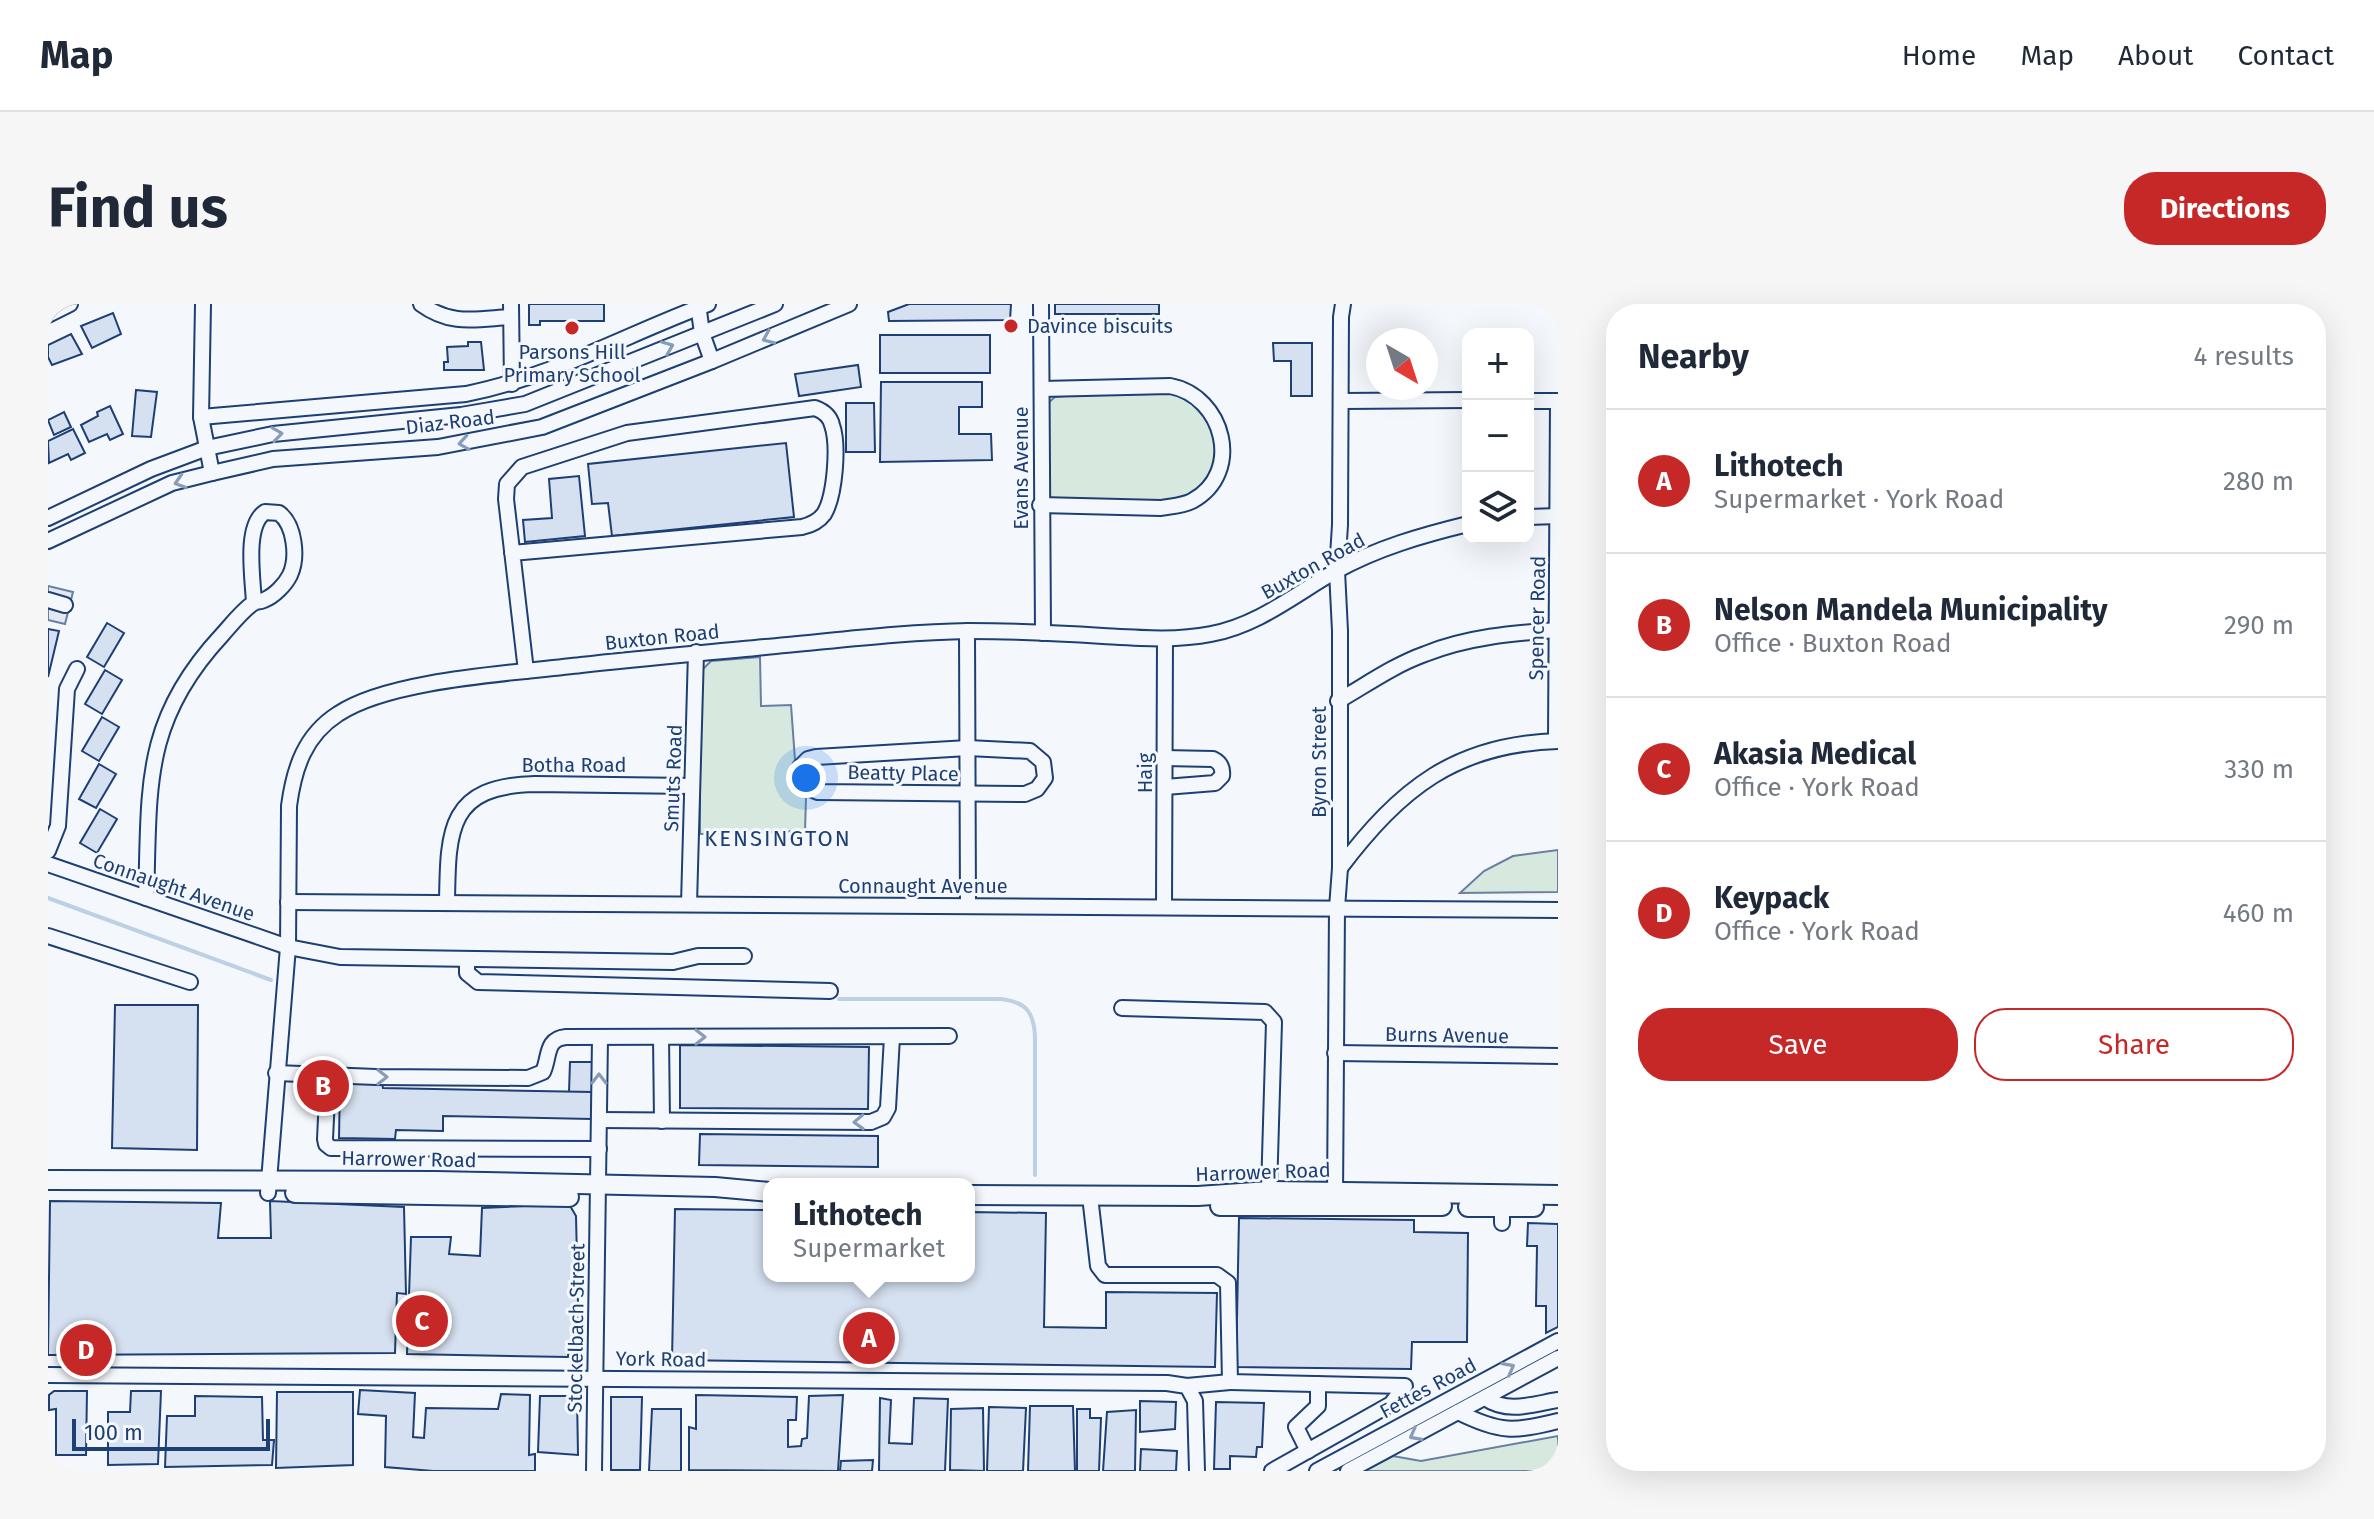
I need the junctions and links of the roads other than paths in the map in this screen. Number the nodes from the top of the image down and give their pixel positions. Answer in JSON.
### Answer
{"nodes":[{"id":1,"x":70,"y":304,"type":"edge"},
{"id":2,"x":203,"y":304,"type":"edge"},
{"id":3,"x":421,"y":304,"type":"edge"},
{"id":4,"x":775,"y":304,"type":"edge"},
{"id":5,"x":849,"y":304,"type":"edge"},
{"id":6,"x":1041,"y":304,"type":"edge"},
{"id":7,"x":701,"y":305,"type":"edge"},
{"id":8,"x":511,"y":311,"type":"edge"},
{"id":9,"x":1342,"y":311,"type":"edge"},
{"id":10,"x":48,"y":315,"type":"edge"},
{"id":11,"x":702,"y":333,"type":"junction"},
{"id":12,"x":712,"y":361,"type":"junction"},
{"id":13,"x":512,"y":384,"type":"junction"},
{"id":14,"x":1042,"y":389,"type":"junction"},
{"id":15,"x":1462,"y":400,"type":"edge"},
{"id":16,"x":1342,"y":401,"type":"junction"},
{"id":17,"x":1534,"y":401,"type":"edge"},
{"id":18,"x":1558,"y":401,"type":"edge"},
{"id":19,"x":201,"y":417,"type":"junction"},
{"id":20,"x":207,"y":448,"type":"junction"},
{"id":21,"x":212,"y":473,"type":"junction"},
{"id":22,"x":1040,"y":505,"type":"junction"},
{"id":23,"x":1558,"y":516,"type":"edge"},
{"id":24,"x":1534,"y":517,"type":"edge"},
{"id":25,"x":48,"y":518,"type":"edge"},
{"id":26,"x":1462,"y":526,"type":"edge"},
{"id":27,"x":48,"y":541,"type":"edge"},
{"id":28,"x":512,"y":553,"type":"junction"},
{"id":29,"x":1337,"y":571,"type":"junction"},
{"id":30,"x":48,"y":600,"type":"edge"},
{"id":31,"x":254,"y":603,"type":"junction"},
{"id":32,"x":65,"y":605,"type":"dead end"},
{"id":33,"x":1557,"y":630,"type":"edge"},
{"id":34,"x":967,"y":631,"type":"junction"},
{"id":35,"x":1043,"y":633,"type":"junction"},
{"id":36,"x":1165,"y":639,"type":"junction"},
{"id":37,"x":696,"y":652,"type":"junction"},
{"id":38,"x":77,"y":669,"type":"dead end"},
{"id":39,"x":526,"y":671,"type":"junction"},
{"id":40,"x":1338,"y":701,"type":"junction"},
{"id":41,"x":1557,"y":741,"type":"edge"},
{"id":42,"x":968,"y":748,"type":"junction"},
{"id":43,"x":1164,"y":758,"type":"junction"},
{"id":44,"x":692,"y":786,"type":"junction"},
{"id":45,"x":1165,"y":787,"type":"junction"},
{"id":46,"x":969,"y":794,"type":"junction"},
{"id":47,"x":54,"y":816,"type":"edge"},
{"id":48,"x":48,"y":851,"type":"edge"},
{"id":49,"x":48,"y":864,"type":"edge"},
{"id":50,"x":1340,"y":868,"type":"junction"},
{"id":51,"x":146,"y":898,"type":"junction"},
{"id":52,"x":288,"y":902,"type":"junction"},
{"id":53,"x":447,"y":903,"type":"junction"},
{"id":54,"x":689,"y":904,"type":"junction"},
{"id":55,"x":968,"y":906,"type":"junction"},
{"id":56,"x":1164,"y":907,"type":"junction"},
{"id":57,"x":1337,"y":908,"type":"junction"},
{"id":58,"x":1558,"y":910,"type":"edge"},
{"id":59,"x":48,"y":936,"type":"edge"},
{"id":60,"x":288,"y":947,"type":"junction"},
{"id":61,"x":744,"y":956,"type":"dead end"},
{"id":62,"x":467,"y":959,"type":"junction"},
{"id":63,"x":673,"y":962,"type":"junction"},
{"id":64,"x":190,"y":982,"type":"dead end"},
{"id":65,"x":672,"y":985,"type":"junction"},
{"id":66,"x":830,"y":991,"type":"dead end"},
{"id":67,"x":1122,"y":1008,"type":"dead end"},
{"id":68,"x":949,"y":1036,"type":"dead end"},
{"id":69,"x":661,"y":1037,"type":"junction"},
{"id":70,"x":892,"y":1037,"type":"junction"},
{"id":71,"x":600,"y":1038,"type":"junction"},
{"id":72,"x":1335,"y":1053,"type":"junction"},
{"id":73,"x":1558,"y":1056,"type":"edge"},
{"id":74,"x":276,"y":1076,"type":"junction"},
{"id":75,"x":327,"y":1078,"type":"junction"},
{"id":76,"x":599,"y":1120,"type":"junction"},
{"id":77,"x":662,"y":1121,"type":"junction"},
{"id":78,"x":599,"y":1149,"type":"junction"},
{"id":79,"x":48,"y":1180,"type":"edge"},
{"id":80,"x":268,"y":1188,"type":"junction"},
{"id":81,"x":48,"y":1191,"type":"edge"},
{"id":82,"x":597,"y":1191,"type":"junction"},
{"id":83,"x":763,"y":1191,"type":"edge"},
{"id":84,"x":1269,"y":1191,"type":"junction"},
{"id":85,"x":975,"y":1195,"type":"edge"},
{"id":86,"x":1558,"y":1195,"type":"edge"},
{"id":87,"x":1335,"y":1198,"type":"junction"},
{"id":88,"x":763,"y":1200,"type":"edge"},
{"id":89,"x":975,"y":1204,"type":"edge"},
{"id":90,"x":1091,"y":1205,"type":"junction"},
{"id":91,"x":1558,"y":1207,"type":"edge"},
{"id":92,"x":1502,"y":1208,"type":"junction"},
{"id":93,"x":1558,"y":1341,"type":"edge"},
{"id":94,"x":1558,"y":1358,"type":"edge"},
{"id":95,"x":48,"y":1375,"type":"edge"},
{"id":96,"x":595,"y":1378,"type":"junction"},
{"id":97,"x":1230,"y":1382,"type":"junction"},
{"id":98,"x":1318,"y":1384,"type":"junction"},
{"id":99,"x":1187,"y":1386,"type":"junction"},
{"id":100,"x":1485,"y":1398,"type":"junction"},
{"id":101,"x":1558,"y":1400,"type":"edge"},
{"id":102,"x":1458,"y":1412,"type":"junction"},
{"id":103,"x":1558,"y":1421,"type":"edge"},
{"id":104,"x":1308,"y":1451,"type":"junction"},
{"id":105,"x":594,"y":1471,"type":"edge"},
{"id":106,"x":1197,"y":1471,"type":"edge"},
{"id":107,"x":1272,"y":1471,"type":"edge"},
{"id":108,"x":1317,"y":1471,"type":"edge"},
{"id":109,"x":1348,"y":1471,"type":"edge"}],
"edges":[{"from":1,"to":10,"type":"street"},
{"from":2,"to":19,"type":"street"},
{"from":3,"to":8,"type":"street"},
{"from":4,"to":11,"type":"street","name":"Diaz Road"},
{"from":5,"to":12,"type":"street","name":"Diaz Road","one_way":true},
{"from":6,"to":14,"type":"street","name":"Evans Avenue"},
{"from":7,"to":11,"type":"street"},
{"from":7,"to":13,"type":"street","name":"Diaz Road"},
{"from":8,"to":13,"type":"street"},
{"from":9,"to":16,"type":"street","name":"Byron Street"},
{"from":11,"to":12,"type":"street"},
{"from":20,"to":11,"type":"street","name":"Diaz Road","one_way":true},
{"from":12,"to":21,"type":"street","name":"Diaz Road","one_way":true},
{"from":13,"to":19,"type":"street","name":"Diaz Road"},
{"from":14,"to":22,"type":"street","name":"Evans Avenue"},
{"from":14,"to":22,"type":"street"},
{"from":15,"to":16,"type":"street"},
{"from":16,"to":29,"type":"street","name":"Byron Street"},
{"from":17,"to":18,"type":"street"},
{"from":18,"to":23,"type":"street","name":"Spencer Road"},
{"from":19,"to":20,"type":"street"},
{"from":20,"to":21,"type":"street"},
{"from":20,"to":25,"type":"street","name":"Diaz Road"},
{"from":21,"to":27,"type":"street","name":"Diaz Road","one_way":true},
{"from":22,"to":35,"type":"street","name":"Evans Avenue"},
{"from":23,"to":24,"type":"street"},
{"from":23,"to":33,"type":"street","name":"Spencer Road"},
{"from":26,"to":29,"type":"street","name":"Buxton Road"},
{"from":28,"to":28,"type":"street"},
{"from":28,"to":39,"type":"street"},
{"from":29,"to":36,"type":"street","name":"Buxton Road"},
{"from":29,"to":40,"type":"street","name":"Byron Street"},
{"from":30,"to":32,"type":"street"},
{"from":31,"to":31,"type":"street"},
{"from":31,"to":51,"type":"street"},
{"from":33,"to":40,"type":"street"},
{"from":33,"to":41,"type":"street","name":"Spencer Road"},
{"from":34,"to":35,"type":"street","name":"Buxton Road"},
{"from":34,"to":37,"type":"street","name":"Buxton Road"},
{"from":34,"to":42,"type":"street"},
{"from":35,"to":36,"type":"street","name":"Buxton Road"},
{"from":36,"to":43,"type":"street","name":"Haig"},
{"from":37,"to":39,"type":"street","name":"Buxton Road"},
{"from":37,"to":44,"type":"street","name":"Smuts Road"},
{"from":38,"to":47,"type":"street"},
{"from":39,"to":52,"type":"street","name":"Buxton Road"},
{"from":40,"to":50,"type":"street","name":"Byron Street"},
{"from":41,"to":50,"type":"street"},
{"from":42,"to":46,"type":"street"},
{"from":42,"to":46,"type":"street","name":"Beatty Place"},
{"from":42,"to":46,"type":"street","name":"Beatty Place"},
{"from":43,"to":45,"type":"street","name":"Haig"},
{"from":43,"to":45,"type":"street"},
{"from":44,"to":53,"type":"street","name":"Botha Road"},
{"from":44,"to":54,"type":"street","name":"Smuts Road"},
{"from":45,"to":56,"type":"street","name":"Haig"},
{"from":46,"to":55,"type":"street"},
{"from":47,"to":48,"type":"street"},
{"from":49,"to":51,"type":"street","name":"Connaught Avenue"},
{"from":50,"to":57,"type":"street","name":"Byron Street"},
{"from":51,"to":60,"type":"street","name":"Connaught Avenue"},
{"from":52,"to":53,"type":"street","name":"Connaught Avenue"},
{"from":52,"to":60,"type":"street","name":"Buxton Road"},
{"from":53,"to":54,"type":"street","name":"Connaught Avenue"},
{"from":54,"to":55,"type":"street","name":"Connaught Avenue"},
{"from":55,"to":56,"type":"street","name":"Connaught Avenue"},
{"from":56,"to":57,"type":"street","name":"Connaught Avenue"},
{"from":57,"to":58,"type":"street","name":"Connaught Avenue"},
{"from":57,"to":72,"type":"street","name":"Byron Street"},
{"from":59,"to":64,"type":"street"},
{"from":60,"to":62,"type":"street","name":"Connaught Avenue"},
{"from":60,"to":74,"type":"street","name":"Buxton Road"},
{"from":61,"to":63,"type":"street","name":"Connaught Avenue"},
{"from":62,"to":63,"type":"street","name":"Connaught Avenue"},
{"from":62,"to":65,"type":"street"},
{"from":63,"to":65,"type":"street"},
{"from":65,"to":66,"type":"street"},
{"from":67,"to":84,"type":"street"},
{"from":68,"to":70,"type":"street"},
{"from":69,"to":70,"type":"street","one_way":true},
{"from":69,"to":71,"type":"street"},
{"from":69,"to":77,"type":"street"},
{"from":70,"to":77,"type":"street","one_way":true},
{"from":75,"to":71,"type":"street","one_way":true},
{"from":76,"to":71,"type":"street","name":"Stockelbach Street","one_way":true},
{"from":72,"to":73,"type":"street","name":"Burns Avenue"},
{"from":72,"to":87,"type":"street","name":"Byron Street"},
{"from":74,"to":75,"type":"street"},
{"from":74,"to":80,"type":"street","name":"Buxton Road"},
{"from":75,"to":78,"type":"street"},
{"from":76,"to":77,"type":"street"},
{"from":76,"to":78,"type":"street","name":"Stockelbach Street"},
{"from":78,"to":82,"type":"street","name":"Stockelbach Street"},
{"from":79,"to":80,"type":"main road","name":"Harrower Road"},
{"from":80,"to":81,"type":"main road","name":"Harrower Road"},
{"from":80,"to":82,"type":"main road","name":"Harrower Road"},
{"from":82,"to":83,"type":"main road","name":"Harrower Road"},
{"from":82,"to":88,"type":"main road","name":"Harrower Road"},
{"from":82,"to":96,"type":"street","name":"Stockelbach Street"},
{"from":84,"to":85,"type":"main road","name":"Harrower Road"},
{"from":84,"to":87,"type":"main road","name":"Harrower Road"},
{"from":86,"to":92,"type":"main road","name":"Harrower Road"},
{"from":87,"to":90,"type":"main road","name":"Harrower Road"},
{"from":87,"to":92,"type":"main road","name":"Harrower Road"},
{"from":89,"to":90,"type":"main road","name":"Harrower Road"},
{"from":90,"to":97,"type":"street"},
{"from":91,"to":92,"type":"main road","name":"Harrower Road"},
{"from":108,"to":93,"type":"street","name":"Fettes Road","one_way":true},
{"from":94,"to":100,"type":"street","name":"Fettes Road"},
{"from":95,"to":96,"type":"street","name":"York Road"},
{"from":96,"to":99,"type":"street","name":"York Road"},
{"from":96,"to":105,"type":"street","name":"Stockelbach Street"},
{"from":97,"to":98,"type":"street","name":"York Road"},
{"from":97,"to":99,"type":"street","name":"York Road"},
{"from":98,"to":104,"type":"street"},
{"from":98,"to":104,"type":"street","name":"York Road"},
{"from":99,"to":106,"type":"street"},
{"from":100,"to":101,"type":"street"},
{"from":100,"to":102,"type":"street","name":"Fettes Road"},
{"from":102,"to":103,"type":"street"},
{"from":102,"to":109,"type":"street","name":"Fettes Road","one_way":true},
{"from":104,"to":107,"type":"street"}]}
